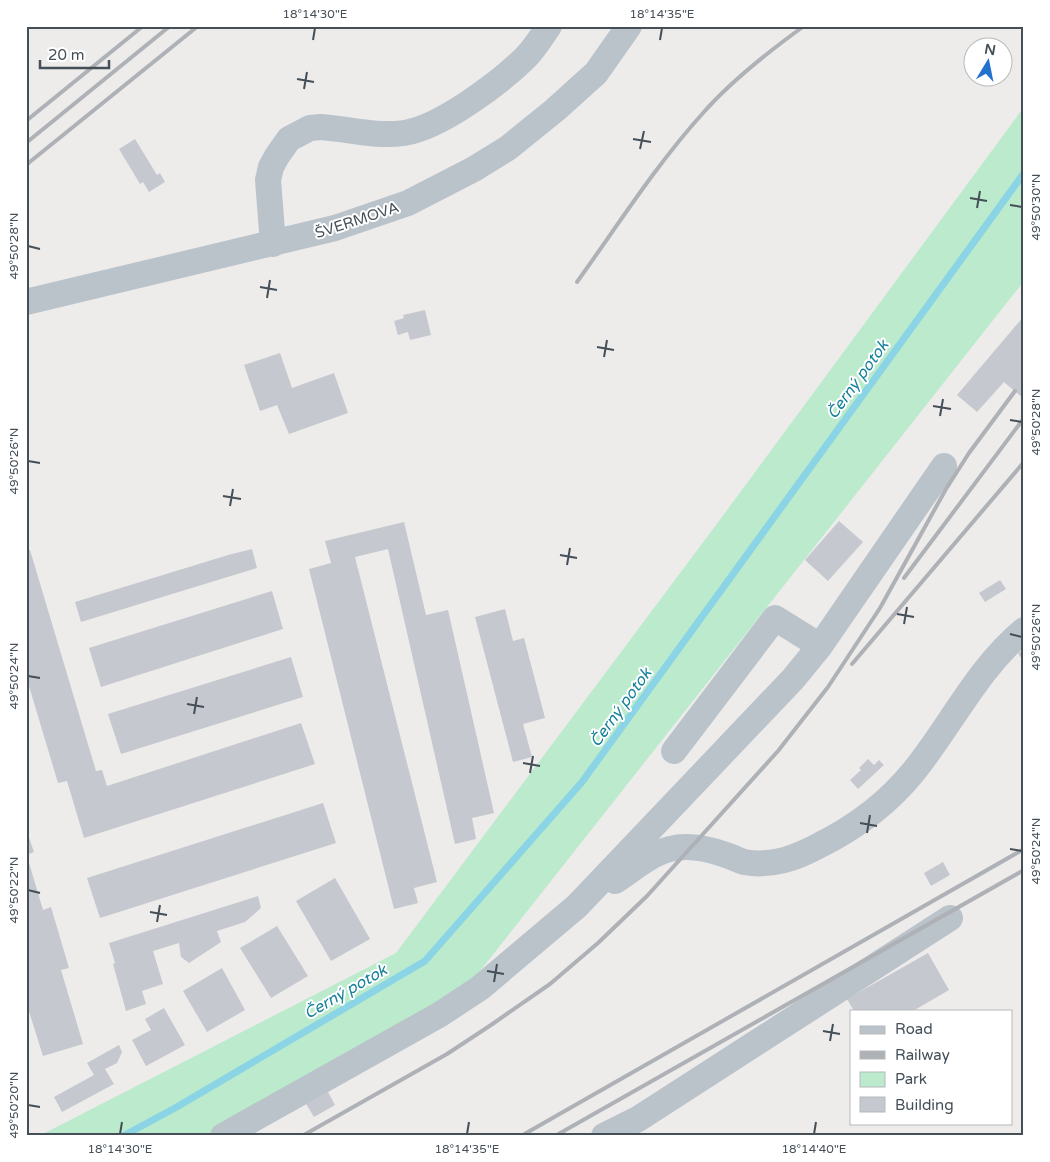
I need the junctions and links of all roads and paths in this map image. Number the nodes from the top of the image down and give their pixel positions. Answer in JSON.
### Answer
{"nodes":[{"id":1,"x":549,"y":26,"type":"edge"},
{"id":2,"x":629,"y":26,"type":"edge"},
{"id":3,"x":273,"y":244,"type":"junction"},
{"id":4,"x":26,"y":302,"type":"edge"},
{"id":5,"x":944,"y":466,"type":"dead end"},
{"id":6,"x":1024,"y":630,"type":"edge"},
{"id":7,"x":820,"y":646,"type":"junction"},
{"id":8,"x":674,"y":751,"type":"dead end"},
{"id":9,"x":576,"y":906,"type":"junction"},
{"id":10,"x":950,"y":918,"type":"dead end"},
{"id":11,"x":223,"y":1136,"type":"edge"},
{"id":12,"x":604,"y":1136,"type":"edge"}],
"edges":[{"from":1,"to":3,"type":"street"},
{"from":2,"to":3,"type":"street","name":"ŠVERMOVA"},
{"from":3,"to":4,"type":"street","name":"ŠVERMOVA"},
{"from":5,"to":7,"type":"street"},
{"from":6,"to":9,"type":"street"},
{"from":7,"to":8,"type":"street"},
{"from":7,"to":9,"type":"street"},
{"from":9,"to":11,"type":"street"},
{"from":10,"to":12,"type":"street"}]}
